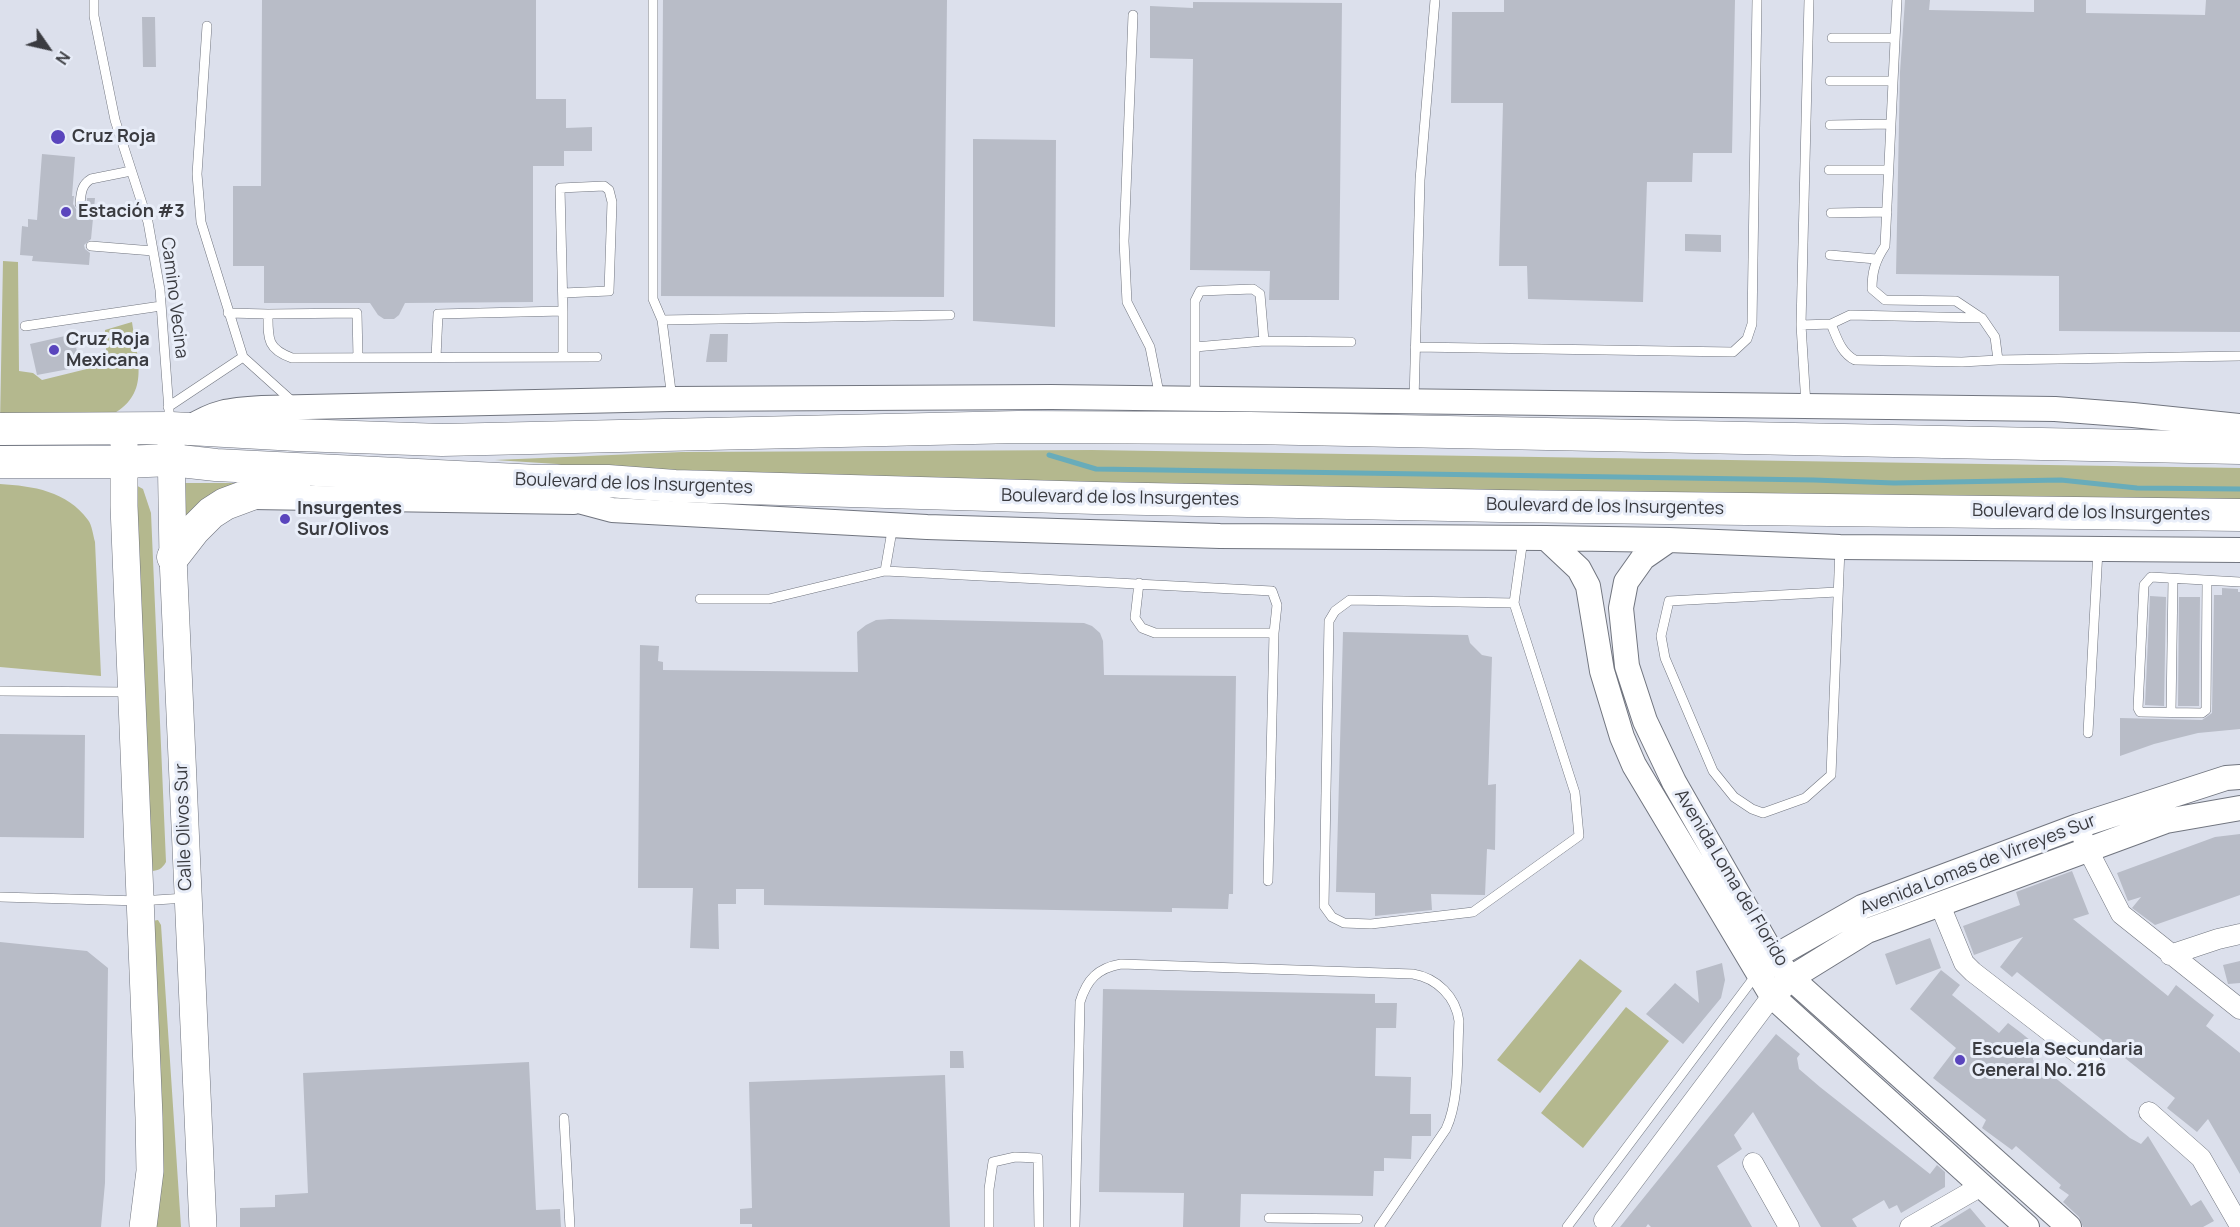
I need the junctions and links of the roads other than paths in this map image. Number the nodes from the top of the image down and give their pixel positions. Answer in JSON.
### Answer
{"nodes":[{"id":1,"x":94,"y":0,"type":"edge"},
{"id":2,"x":653,"y":0,"type":"edge"},
{"id":3,"x":1436,"y":0,"type":"edge"},
{"id":4,"x":1757,"y":0,"type":"edge"},
{"id":5,"x":1809,"y":0,"type":"edge"},
{"id":6,"x":1897,"y":0,"type":"edge"},
{"id":7,"x":1133,"y":15,"type":"dead end"},
{"id":8,"x":207,"y":26,"type":"dead end"},
{"id":9,"x":1832,"y":38,"type":"dead end"},
{"id":10,"x":1894,"y":38,"type":"junction"},
{"id":11,"x":1830,"y":81,"type":"dead end"},
{"id":12,"x":1892,"y":81,"type":"junction"},
{"id":13,"x":1890,"y":124,"type":"junction"},
{"id":14,"x":1830,"y":125,"type":"dead end"},
{"id":15,"x":1829,"y":170,"type":"dead end"},
{"id":16,"x":1888,"y":170,"type":"junction"},
{"id":17,"x":131,"y":171,"type":"junction"},
{"id":18,"x":80,"y":204,"type":"dead end"},
{"id":19,"x":1831,"y":213,"type":"dead end"},
{"id":20,"x":1887,"y":213,"type":"junction"},
{"id":21,"x":91,"y":246,"type":"dead end"},
{"id":22,"x":153,"y":251,"type":"junction"},
{"id":23,"x":1830,"y":255,"type":"dead end"},
{"id":24,"x":1876,"y":259,"type":"junction"},
{"id":25,"x":563,"y":293,"type":"junction"},
{"id":26,"x":161,"y":306,"type":"junction"},
{"id":27,"x":563,"y":311,"type":"junction"},
{"id":28,"x":228,"y":313,"type":"junction"},
{"id":29,"x":268,"y":314,"type":"junction"},
{"id":30,"x":950,"y":315,"type":"dead end"},
{"id":31,"x":1982,"y":318,"type":"junction"},
{"id":32,"x":662,"y":320,"type":"junction"},
{"id":33,"x":1831,"y":324,"type":"junction"},
{"id":34,"x":1801,"y":325,"type":"junction"},
{"id":35,"x":25,"y":326,"type":"dead end"},
{"id":36,"x":1264,"y":341,"type":"junction"},
{"id":37,"x":1351,"y":342,"type":"dead end"},
{"id":38,"x":1195,"y":347,"type":"junction"},
{"id":39,"x":1415,"y":347,"type":"junction"},
{"id":40,"x":2240,"y":356,"type":"edge"},
{"id":41,"x":243,"y":357,"type":"junction"},
{"id":42,"x":563,"y":357,"type":"junction"},
{"id":43,"x":597,"y":357,"type":"dead end"},
{"id":44,"x":358,"y":358,"type":"junction"},
{"id":45,"x":436,"y":358,"type":"junction"},
{"id":46,"x":1998,"y":360,"type":"junction"},
{"id":47,"x":1160,"y":398,"type":"junction"},
{"id":48,"x":1195,"y":398,"type":"junction"},
{"id":49,"x":672,"y":399,"type":"junction"},
{"id":50,"x":1414,"y":400,"type":"junction"},
{"id":51,"x":1806,"y":405,"type":"junction"},
{"id":52,"x":299,"y":408,"type":"junction"},
{"id":53,"x":175,"y":421,"type":"junction"},
{"id":54,"x":2240,"y":426,"type":"edge"},
{"id":55,"x":124,"y":428,"type":"junction"},
{"id":56,"x":0,"y":429,"type":"edge"},
{"id":57,"x":2240,"y":448,"type":"edge"},
{"id":58,"x":171,"y":460,"type":"junction"},
{"id":59,"x":0,"y":462,"type":"edge"},
{"id":60,"x":124,"y":462,"type":"junction"},
{"id":61,"x":310,"y":468,"type":"junction"},
{"id":62,"x":538,"y":481,"type":"junction"},
{"id":63,"x":241,"y":497,"type":"junction"},
{"id":64,"x":582,"y":502,"type":"junction"},
{"id":65,"x":2240,"y":515,"type":"edge"},
{"id":66,"x":893,"y":525,"type":"junction"},
{"id":67,"x":1535,"y":538,"type":"junction"},
{"id":68,"x":1669,"y":540,"type":"junction"},
{"id":69,"x":1840,"y":547,"type":"junction"},
{"id":70,"x":2098,"y":547,"type":"junction"},
{"id":71,"x":2240,"y":550,"type":"edge"},
{"id":72,"x":173,"y":557,"type":"junction"},
{"id":73,"x":885,"y":571,"type":"junction"},
{"id":74,"x":2173,"y":579,"type":"junction"},
{"id":75,"x":2207,"y":582,"type":"junction"},
{"id":76,"x":2240,"y":582,"type":"edge"},
{"id":77,"x":1139,"y":583,"type":"junction"},
{"id":78,"x":1837,"y":592,"type":"junction"},
{"id":79,"x":700,"y":599,"type":"dead end"},
{"id":80,"x":1514,"y":603,"type":"junction"},
{"id":81,"x":1274,"y":633,"type":"junction"},
{"id":82,"x":0,"y":692,"type":"edge"},
{"id":83,"x":132,"y":692,"type":"junction"},
{"id":84,"x":2171,"y":712,"type":"junction"},
{"id":85,"x":2088,"y":733,"type":"dead end"},
{"id":86,"x":2240,"y":777,"type":"edge"},
{"id":87,"x":2240,"y":808,"type":"edge"},
{"id":88,"x":2078,"y":826,"type":"junction"},
{"id":89,"x":2088,"y":850,"type":"junction"},
{"id":90,"x":1719,"y":862,"type":"junction"},
{"id":91,"x":1700,"y":876,"type":"junction"},
{"id":92,"x":1268,"y":881,"type":"dead end"},
{"id":93,"x":0,"y":897,"type":"edge"},
{"id":94,"x":187,"y":898,"type":"junction"},
{"id":95,"x":140,"y":901,"type":"junction"},
{"id":96,"x":1940,"y":905,"type":"junction"},
{"id":97,"x":2240,"y":934,"type":"edge"},
{"id":98,"x":2170,"y":955,"type":"junction"},
{"id":99,"x":1766,"y":965,"type":"junction"},
{"id":100,"x":1791,"y":978,"type":"junction"},
{"id":101,"x":1773,"y":996,"type":"junction"},
{"id":102,"x":2240,"y":1009,"type":"edge"},
{"id":103,"x":2092,"y":1065,"type":"dead end"},
{"id":104,"x":2150,"y":1112,"type":"dead end"},
{"id":105,"x":564,"y":1118,"type":"dead end"},
{"id":106,"x":1753,"y":1163,"type":"dead end"},
{"id":107,"x":1983,"y":1185,"type":"junction"},
{"id":108,"x":1269,"y":1218,"type":"dead end"},
{"id":109,"x":1358,"y":1219,"type":"dead end"},
{"id":110,"x":1604,"y":1220,"type":"dead end"},
{"id":111,"x":1312,"y":1223,"type":"edge"},
{"id":112,"x":2240,"y":1226,"type":"edge"},
{"id":113,"x":143,"y":1227,"type":"edge"},
{"id":114,"x":203,"y":1227,"type":"edge"},
{"id":115,"x":570,"y":1227,"type":"edge"},
{"id":116,"x":989,"y":1227,"type":"edge"},
{"id":117,"x":1039,"y":1227,"type":"edge"},
{"id":118,"x":1075,"y":1227,"type":"edge"},
{"id":119,"x":1379,"y":1227,"type":"edge"},
{"id":120,"x":1567,"y":1227,"type":"edge"},
{"id":121,"x":1789,"y":1227,"type":"edge"},
{"id":122,"x":1910,"y":1227,"type":"edge"},
{"id":123,"x":2027,"y":1227,"type":"edge"},
{"id":124,"x":2069,"y":1227,"type":"edge"}],
"edges":[{"from":1,"to":17,"type":"lane","name":"Camino Vecina"},
{"from":2,"to":32,"type":"lane"},
{"from":3,"to":39,"type":"lane"},
{"from":4,"to":39,"type":"lane"},
{"from":5,"to":34,"type":"lane"},
{"from":6,"to":10,"type":"lane"},
{"from":7,"to":47,"type":"lane"},
{"from":8,"to":28,"type":"lane"},
{"from":9,"to":10,"type":"lane"},
{"from":10,"to":12,"type":"lane"},
{"from":11,"to":12,"type":"lane"},
{"from":12,"to":13,"type":"lane"},
{"from":13,"to":14,"type":"lane"},
{"from":13,"to":16,"type":"lane"},
{"from":15,"to":16,"type":"lane"},
{"from":16,"to":20,"type":"lane"},
{"from":17,"to":18,"type":"lane"},
{"from":17,"to":22,"type":"lane","name":"Camino Vecina"},
{"from":19,"to":20,"type":"lane"},
{"from":20,"to":24,"type":"lane"},
{"from":21,"to":22,"type":"lane"},
{"from":22,"to":26,"type":"lane","name":"Camino Vecina"},
{"from":23,"to":24,"type":"lane"},
{"from":24,"to":31,"type":"lane"},
{"from":25,"to":25,"type":"lane"},
{"from":25,"to":27,"type":"lane"},
{"from":26,"to":35,"type":"lane"},
{"from":26,"to":53,"type":"lane","name":"Camino Vecina"},
{"from":27,"to":42,"type":"lane"},
{"from":27,"to":45,"type":"lane"},
{"from":28,"to":29,"type":"lane"},
{"from":28,"to":41,"type":"lane"},
{"from":29,"to":44,"type":"lane"},
{"from":29,"to":44,"type":"lane"},
{"from":30,"to":32,"type":"lane"},
{"from":31,"to":33,"type":"lane"},
{"from":31,"to":46,"type":"lane"},
{"from":32,"to":49,"type":"lane"},
{"from":33,"to":34,"type":"lane"},
{"from":33,"to":46,"type":"lane"},
{"from":34,"to":51,"type":"lane"},
{"from":36,"to":37,"type":"lane"},
{"from":36,"to":38,"type":"lane"},
{"from":36,"to":38,"type":"lane"},
{"from":38,"to":48,"type":"lane"},
{"from":39,"to":50,"type":"lane"},
{"from":40,"to":46,"type":"lane"},
{"from":41,"to":52,"type":"lane"},
{"from":41,"to":53,"type":"lane"},
{"from":42,"to":43,"type":"lane"},
{"from":42,"to":45,"type":"lane"},
{"from":44,"to":45,"type":"lane"},
{"from":47,"to":48,"type":"street"},
{"from":47,"to":49,"type":"street"},
{"from":48,"to":50,"type":"street"},
{"from":49,"to":52,"type":"street"},
{"from":50,"to":51,"type":"street"},
{"from":51,"to":54,"type":"street"},
{"from":52,"to":53,"type":"street"},
{"from":53,"to":55,"type":"highway"},
{"from":53,"to":57,"type":"highway"},
{"from":53,"to":58,"type":"main road","name":"Calle Olivos Sur"},
{"from":55,"to":56,"type":"highway"},
{"from":55,"to":60,"type":"main road"},
{"from":58,"to":60,"type":"highway","name":"Boulevard de los Insurgentes"},
{"from":58,"to":61,"type":"highway","name":"Boulevard de los Insurgentes"},
{"from":58,"to":72,"type":"main road","name":"Calle Olivos Sur"},
{"from":59,"to":60,"type":"highway","name":"Boulevard de los Insurgentes"},
{"from":60,"to":83,"type":"main road"},
{"from":61,"to":62,"type":"highway","name":"Boulevard de los Insurgentes"},
{"from":61,"to":63,"type":"highway"},
{"from":62,"to":64,"type":"street"},
{"from":62,"to":65,"type":"highway","name":"Boulevard de los Insurgentes"},
{"from":63,"to":64,"type":"street"},
{"from":63,"to":72,"type":"highway"},
{"from":64,"to":66,"type":"street"},
{"from":66,"to":67,"type":"street"},
{"from":66,"to":73,"type":"lane"},
{"from":67,"to":68,"type":"street"},
{"from":67,"to":80,"type":"lane"},
{"from":67,"to":91,"type":"street","name":"Avenida Loma del Florido"},
{"from":68,"to":69,"type":"street"},
{"from":68,"to":90,"type":"street","name":"Avenida Loma del Florido"},
{"from":69,"to":70,"type":"street"},
{"from":69,"to":78,"type":"lane"},
{"from":70,"to":71,"type":"street"},
{"from":70,"to":85,"type":"lane"},
{"from":72,"to":94,"type":"main road","name":"Calle Olivos Sur"},
{"from":73,"to":77,"type":"lane"},
{"from":73,"to":79,"type":"lane"},
{"from":74,"to":75,"type":"lane"},
{"from":74,"to":84,"type":"lane"},
{"from":74,"to":84,"type":"lane"},
{"from":75,"to":76,"type":"lane"},
{"from":75,"to":84,"type":"lane"},
{"from":77,"to":81,"type":"lane"},
{"from":77,"to":81,"type":"lane"},
{"from":78,"to":78,"type":"lane"},
{"from":80,"to":80,"type":"lane"},
{"from":81,"to":92,"type":"lane"},
{"from":82,"to":83,"type":"lane"},
{"from":83,"to":95,"type":"main road"},
{"from":86,"to":88,"type":"street","name":"Avenida Lomas de Virreyes Sur"},
{"from":87,"to":89,"type":"street","name":"Avenida Lomas de Virreyes Sur"},
{"from":88,"to":89,"type":"street"},
{"from":88,"to":99,"type":"street","name":"Avenida Lomas de Virreyes Sur"},
{"from":89,"to":96,"type":"street","name":"Avenida Lomas de Virreyes Sur"},
{"from":89,"to":98,"type":"street"},
{"from":90,"to":91,"type":"street"},
{"from":90,"to":99,"type":"street","name":"Avenida Loma del Florido"},
{"from":91,"to":99,"type":"street","name":"Avenida Loma del Florido"},
{"from":93,"to":95,"type":"lane"},
{"from":94,"to":95,"type":"lane"},
{"from":94,"to":114,"type":"main road","name":"Calle Olivos Sur"},
{"from":95,"to":113,"type":"main road"},
{"from":96,"to":100,"type":"street","name":"Avenida Lomas de Virreyes Sur"},
{"from":96,"to":103,"type":"street"},
{"from":97,"to":98,"type":"street"},
{"from":98,"to":102,"type":"street"},
{"from":99,"to":100,"type":"street","name":"Avenida Loma del Florido"},
{"from":99,"to":101,"type":"street","name":"Avenida Loma del Florido"},
{"from":99,"to":120,"type":"lane","name":"Avenida Lomas de Virreyes Sur"},
{"from":100,"to":101,"type":"street","name":"Avenida Lomas de Virreyes Sur"},
{"from":100,"to":124,"type":"street","name":"Avenida Loma del Florido"},
{"from":101,"to":107,"type":"street","name":"Avenida Loma del Florido"},
{"from":101,"to":110,"type":"street","name":"Avenida Lomas de Virreyes Sur"},
{"from":104,"to":112,"type":"street"},
{"from":105,"to":115,"type":"lane"},
{"from":106,"to":121,"type":"street"},
{"from":107,"to":122,"type":"street"},
{"from":107,"to":123,"type":"street","name":"Avenida Loma del Florido"},
{"from":108,"to":111,"type":"lane"},
{"from":109,"to":111,"type":"lane"},
{"from":116,"to":117,"type":"lane"},
{"from":118,"to":119,"type":"lane"}]}
